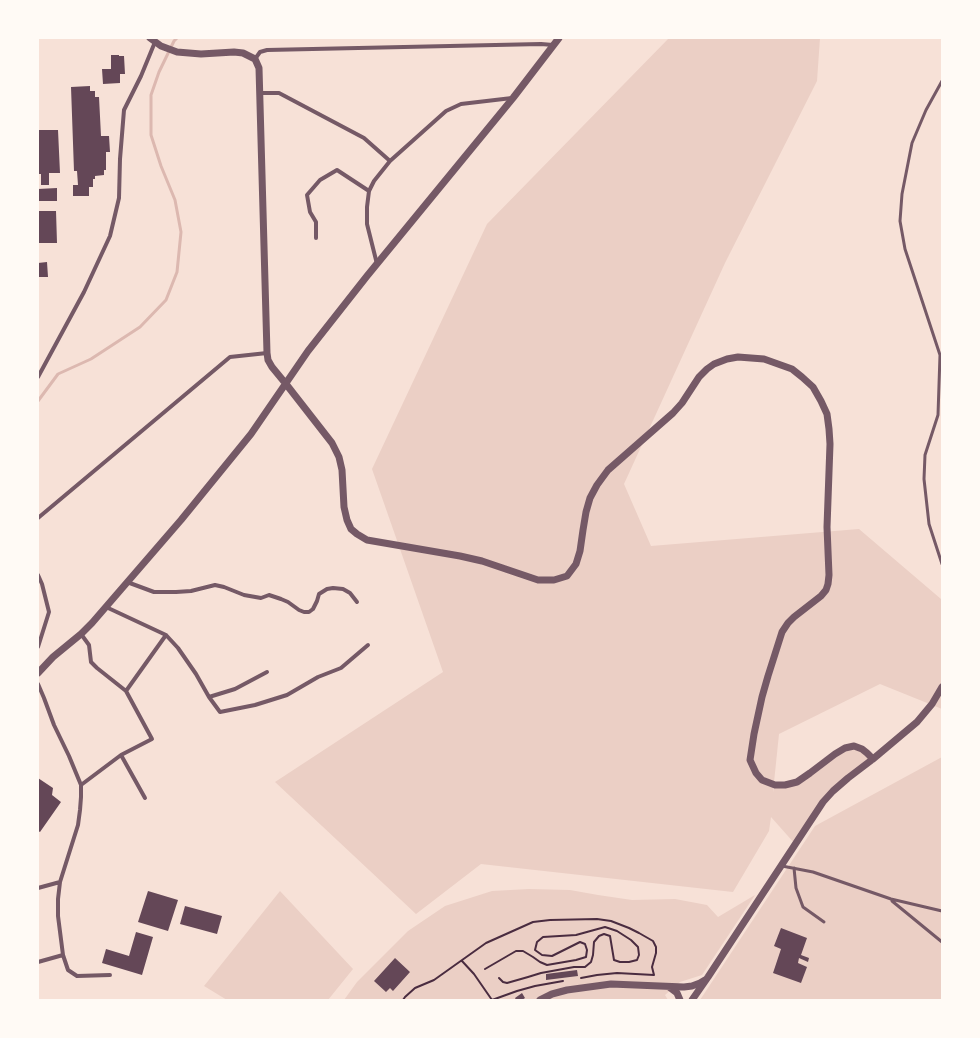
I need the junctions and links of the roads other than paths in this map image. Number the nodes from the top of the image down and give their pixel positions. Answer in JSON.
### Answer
{"nodes":[{"id":1,"x":559,"y":38,"type":"edge"},
{"id":2,"x":155,"y":42,"type":"edge"},
{"id":3,"x":554,"y":45,"type":"junction"},
{"id":4,"x":255,"y":59,"type":"junction"},
{"id":5,"x":942,"y":81,"type":"edge"},
{"id":6,"x":260,"y":93,"type":"junction"},
{"id":7,"x":513,"y":98,"type":"junction"},
{"id":8,"x":390,"y":161,"type":"junction"},
{"id":9,"x":369,"y":191,"type":"junction"},
{"id":10,"x":316,"y":238,"type":"dead end"},
{"id":11,"x":377,"y":264,"type":"junction"},
{"id":12,"x":267,"y":353,"type":"junction"},
{"id":13,"x":38,"y":377,"type":"edge"},
{"id":14,"x":286,"y":384,"type":"junction"},
{"id":15,"x":38,"y":518,"type":"edge"},
{"id":16,"x":942,"y":564,"type":"edge"},
{"id":17,"x":38,"y":575,"type":"edge"},
{"id":18,"x":127,"y":582,"type":"junction"},
{"id":19,"x":357,"y":602,"type":"dead end"},
{"id":20,"x":106,"y":607,"type":"junction"},
{"id":21,"x":81,"y":634,"type":"junction"},
{"id":22,"x":166,"y":635,"type":"junction"},
{"id":23,"x":368,"y":645,"type":"dead end"},
{"id":24,"x":38,"y":647,"type":"edge"},
{"id":25,"x":267,"y":672,"type":"dead end"},
{"id":26,"x":38,"y":673,"type":"edge"},
{"id":27,"x":38,"y":684,"type":"edge"},
{"id":28,"x":942,"y":687,"type":"edge"},
{"id":29,"x":126,"y":691,"type":"junction"},
{"id":30,"x":209,"y":697,"type":"junction"},
{"id":31,"x":121,"y":755,"type":"junction"},
{"id":32,"x":873,"y":759,"type":"junction"},
{"id":33,"x":81,"y":785,"type":"junction"},
{"id":34,"x":146,"y":798,"type":"dead end"},
{"id":35,"x":781,"y":866,"type":"junction"},
{"id":36,"x":794,"y":868,"type":"junction"},
{"id":37,"x":60,"y":882,"type":"junction"},
{"id":38,"x":38,"y":888,"type":"edge"},
{"id":39,"x":891,"y":899,"type":"junction"},
{"id":40,"x":942,"y":911,"type":"edge"},
{"id":41,"x":824,"y":922,"type":"dead end"},
{"id":42,"x":942,"y":942,"type":"edge"},
{"id":43,"x":63,"y":955,"type":"junction"},
{"id":44,"x":38,"y":962,"type":"edge"},
{"id":45,"x":110,"y":975,"type":"dead end"},
{"id":46,"x":708,"y":978,"type":"junction"},
{"id":47,"x":669,"y":987,"type":"junction"},
{"id":48,"x":540,"y":1000,"type":"edge"},
{"id":49,"x":680,"y":1000,"type":"edge"},
{"id":50,"x":692,"y":1000,"type":"edge"}],
"edges":[{"from":1,"to":3,"type":"street"},
{"from":2,"to":4,"type":"street"},
{"from":2,"to":13,"type":"street"},
{"from":3,"to":4,"type":"street"},
{"from":3,"to":7,"type":"street"},
{"from":4,"to":6,"type":"street"},
{"from":5,"to":16,"type":"lane"},
{"from":6,"to":8,"type":"street"},
{"from":6,"to":12,"type":"street"},
{"from":7,"to":8,"type":"street"},
{"from":7,"to":11,"type":"street"},
{"from":8,"to":9,"type":"street"},
{"from":9,"to":10,"type":"street"},
{"from":9,"to":11,"type":"street"},
{"from":11,"to":14,"type":"street"},
{"from":12,"to":14,"type":"street"},
{"from":12,"to":15,"type":"street"},
{"from":14,"to":18,"type":"street"},
{"from":14,"to":32,"type":"street"},
{"from":17,"to":24,"type":"street"},
{"from":18,"to":19,"type":"street"},
{"from":18,"to":20,"type":"street"},
{"from":20,"to":21,"type":"street"},
{"from":20,"to":22,"type":"street"},
{"from":21,"to":26,"type":"street"},
{"from":21,"to":29,"type":"street"},
{"from":22,"to":29,"type":"street"},
{"from":22,"to":30,"type":"street"},
{"from":23,"to":30,"type":"street"},
{"from":25,"to":30,"type":"street"},
{"from":27,"to":33,"type":"street"},
{"from":28,"to":32,"type":"street"},
{"from":29,"to":31,"type":"street"},
{"from":31,"to":33,"type":"street"},
{"from":31,"to":34,"type":"street"},
{"from":32,"to":35,"type":"street"},
{"from":33,"to":37,"type":"street"},
{"from":35,"to":36,"type":"lane"},
{"from":35,"to":46,"type":"street"},
{"from":36,"to":39,"type":"lane"},
{"from":36,"to":41,"type":"lane"},
{"from":37,"to":38,"type":"street"},
{"from":37,"to":43,"type":"street"},
{"from":39,"to":40,"type":"lane"},
{"from":39,"to":42,"type":"lane"},
{"from":43,"to":44,"type":"street"},
{"from":43,"to":45,"type":"street"},
{"from":46,"to":47,"type":"street"},
{"from":46,"to":50,"type":"street"},
{"from":47,"to":48,"type":"street"},
{"from":47,"to":49,"type":"street"}]}
